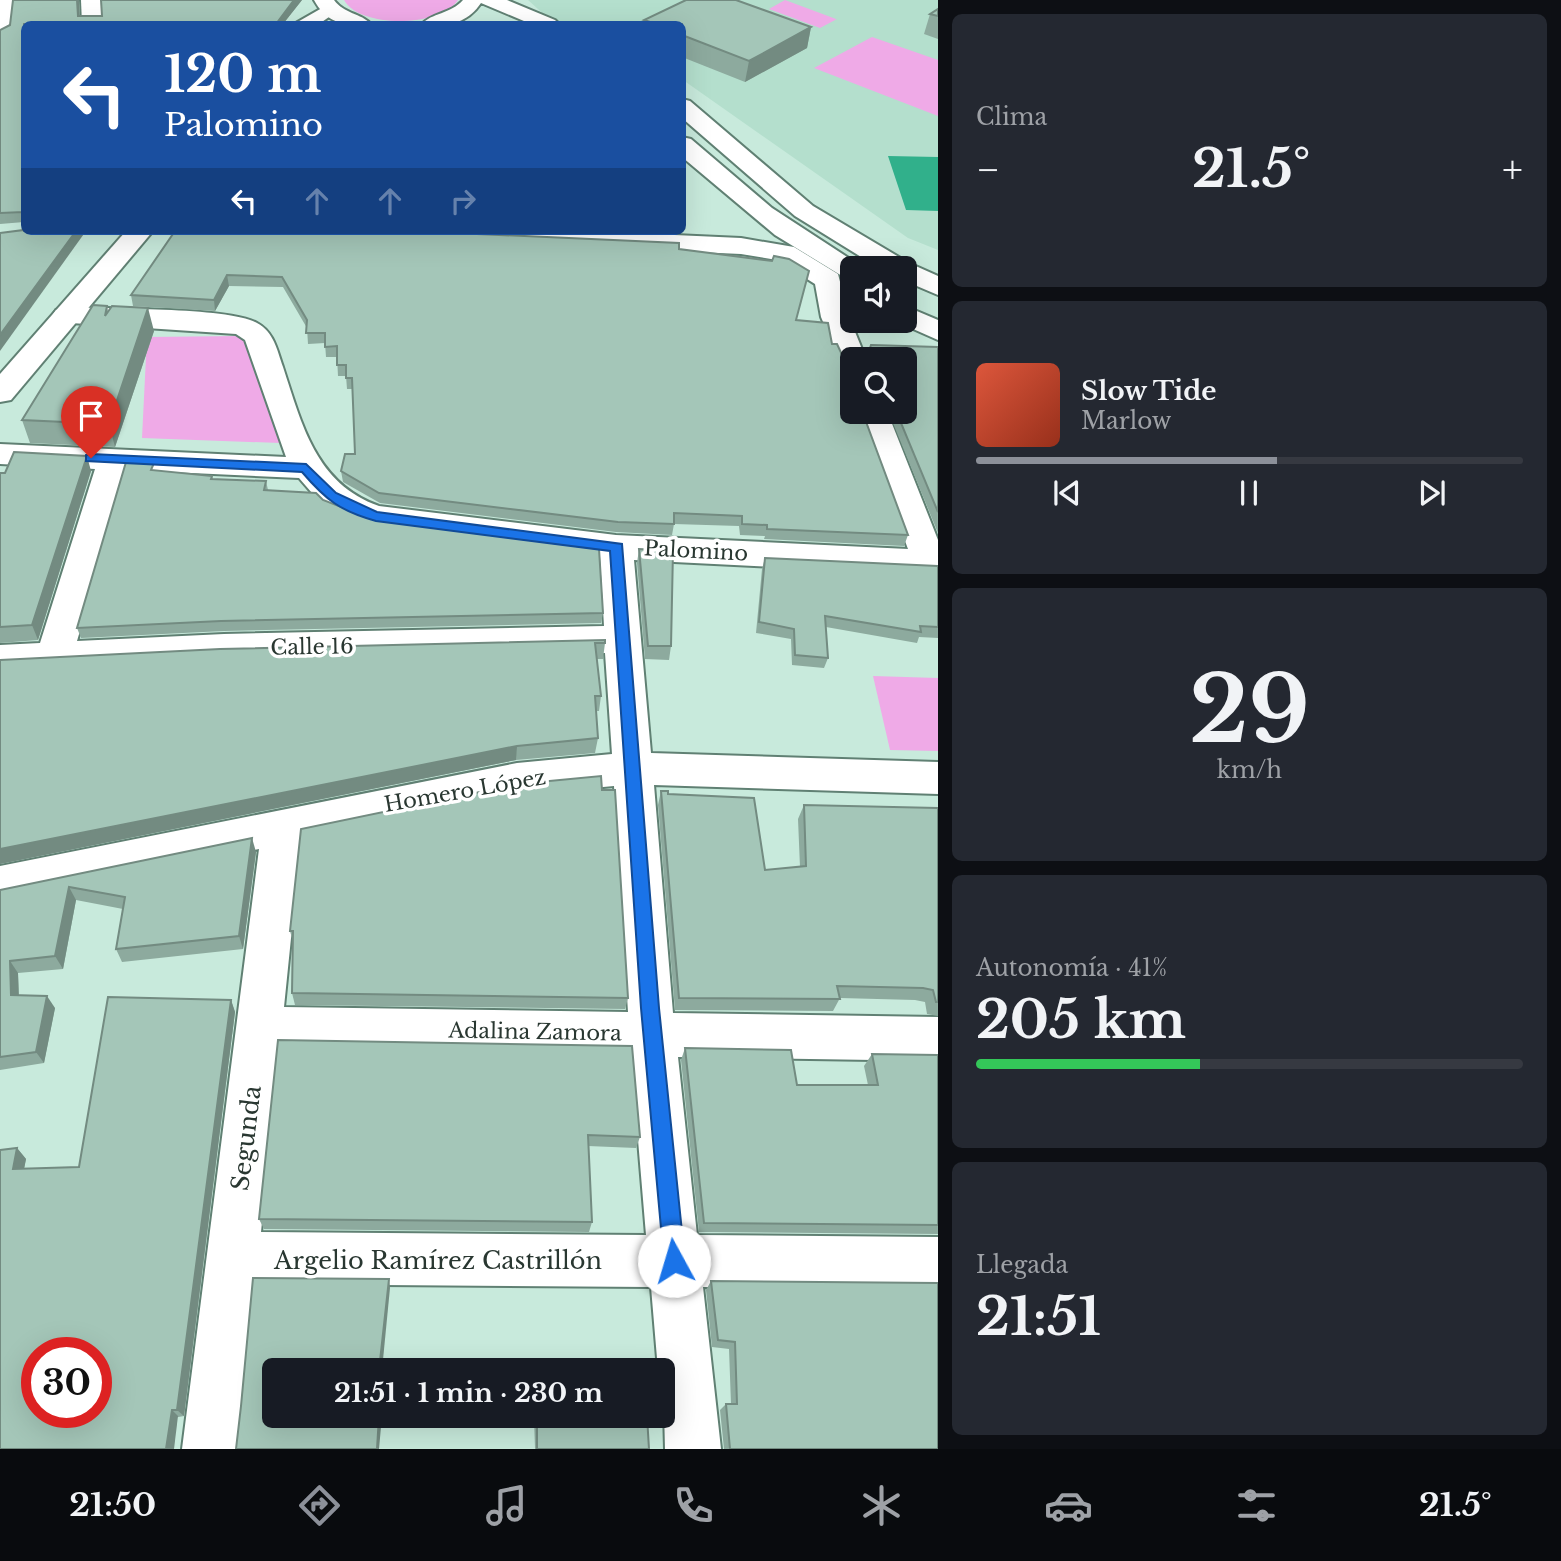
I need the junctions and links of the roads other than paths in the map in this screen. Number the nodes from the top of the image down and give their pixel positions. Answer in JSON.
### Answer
{"nodes":[{"id":1,"x":5,"y":0,"type":"edge"},
{"id":2,"x":91,"y":0,"type":"edge"},
{"id":3,"x":473,"y":0,"type":"edge"},
{"id":4,"x":489,"y":0,"type":"edge"},
{"id":5,"x":327,"y":5,"type":"edge"},
{"id":6,"x":92,"y":21,"type":"edge"},
{"id":7,"x":308,"y":21,"type":"edge"},
{"id":8,"x":350,"y":21,"type":"edge"},
{"id":9,"x":440,"y":21,"type":"edge"},
{"id":10,"x":541,"y":21,"type":"edge"},
{"id":11,"x":4,"y":42,"type":"edge"},
{"id":12,"x":686,"y":109,"type":"edge"},
{"id":13,"x":686,"y":148,"type":"edge"},
{"id":14,"x":137,"y":235,"type":"edge"},
{"id":15,"x":504,"y":235,"type":"edge"},
{"id":16,"x":879,"y":256,"type":"edge"},
{"id":17,"x":840,"y":275,"type":"edge"},
{"id":18,"x":917,"y":277,"type":"edge"},
{"id":19,"x":840,"y":278,"type":"edge"},
{"id":20,"x":938,"y":287,"type":"edge"},
{"id":21,"x":840,"y":296,"type":"edge"},
{"id":22,"x":917,"y":300,"type":"edge"},
{"id":23,"x":938,"y":310,"type":"edge"},
{"id":24,"x":66,"y":316,"type":"junction"},
{"id":25,"x":917,"y":321,"type":"edge"},
{"id":26,"x":840,"y":330,"type":"edge"},
{"id":27,"x":938,"y":331,"type":"edge"},
{"id":28,"x":0,"y":393,"type":"edge"},
{"id":29,"x":877,"y":424,"type":"edge"},
{"id":30,"x":0,"y":454,"type":"edge"},
{"id":31,"x":114,"y":459,"type":"junction"},
{"id":32,"x":306,"y":468,"type":"junction"},
{"id":33,"x":617,"y":547,"type":"junction"},
{"id":34,"x":934,"y":563,"type":"edge"},
{"id":35,"x":624,"y":639,"type":"junction"},
{"id":36,"x":55,"y":655,"type":"junction"},
{"id":37,"x":0,"y":659,"type":"edge"},
{"id":38,"x":631,"y":768,"type":"junction"},
{"id":39,"x":938,"y":778,"type":"edge"},
{"id":40,"x":282,"y":826,"type":"junction"},
{"id":41,"x":0,"y":884,"type":"edge"},
{"id":42,"x":259,"y":1028,"type":"junction"},
{"id":43,"x":652,"y":1034,"type":"junction"},
{"id":44,"x":938,"y":1039,"type":"edge"},
{"id":45,"x":232,"y":1258,"type":"junction"},
{"id":46,"x":674,"y":1261,"type":"junction"},
{"id":47,"x":938,"y":1263,"type":"edge"},
{"id":48,"x":211,"y":1449,"type":"edge"},
{"id":49,"x":693,"y":1449,"type":"edge"}],
"edges":[{"from":1,"to":11,"type":"street"},
{"from":2,"to":6,"type":"street"},
{"from":3,"to":9,"type":"street"},
{"from":4,"to":10,"type":"street"},
{"from":5,"to":7,"type":"street"},
{"from":5,"to":8,"type":"street"},
{"from":12,"to":16,"type":"street"},
{"from":13,"to":17,"type":"street"},
{"from":14,"to":24,"type":"street"},
{"from":15,"to":19,"type":"street"},
{"from":18,"to":20,"type":"street"},
{"from":21,"to":26,"type":"street"},
{"from":22,"to":23,"type":"street"},
{"from":24,"to":28,"type":"street"},
{"from":24,"to":32,"type":"street","name":"Palomino"},
{"from":25,"to":27,"type":"street"},
{"from":29,"to":34,"type":"street"},
{"from":30,"to":31,"type":"street"},
{"from":31,"to":32,"type":"street"},
{"from":31,"to":36,"type":"street"},
{"from":32,"to":33,"type":"street","name":"Palomino"},
{"from":33,"to":34,"type":"street","name":"Palomino"},
{"from":33,"to":35,"type":"street"},
{"from":35,"to":36,"type":"street","name":"Calle 16"},
{"from":35,"to":38,"type":"street"},
{"from":36,"to":37,"type":"street","name":"Calle 16"},
{"from":38,"to":39,"type":"street","name":"Homero López"},
{"from":38,"to":40,"type":"street","name":"Homero López"},
{"from":38,"to":43,"type":"street"},
{"from":40,"to":41,"type":"street","name":"Homero López"},
{"from":40,"to":42,"type":"street","name":"Segunda"},
{"from":42,"to":43,"type":"street","name":"Adalina Zamora"},
{"from":42,"to":45,"type":"street","name":"Segunda"},
{"from":43,"to":44,"type":"street","name":"Adalina Zamora"},
{"from":43,"to":46,"type":"street"},
{"from":45,"to":46,"type":"street","name":"Argelio Ramírez Castrillón"},
{"from":45,"to":48,"type":"street","name":"Segunda"},
{"from":46,"to":47,"type":"street","name":"Argelio Ramírez Castrillón"},
{"from":46,"to":49,"type":"street"}]}
